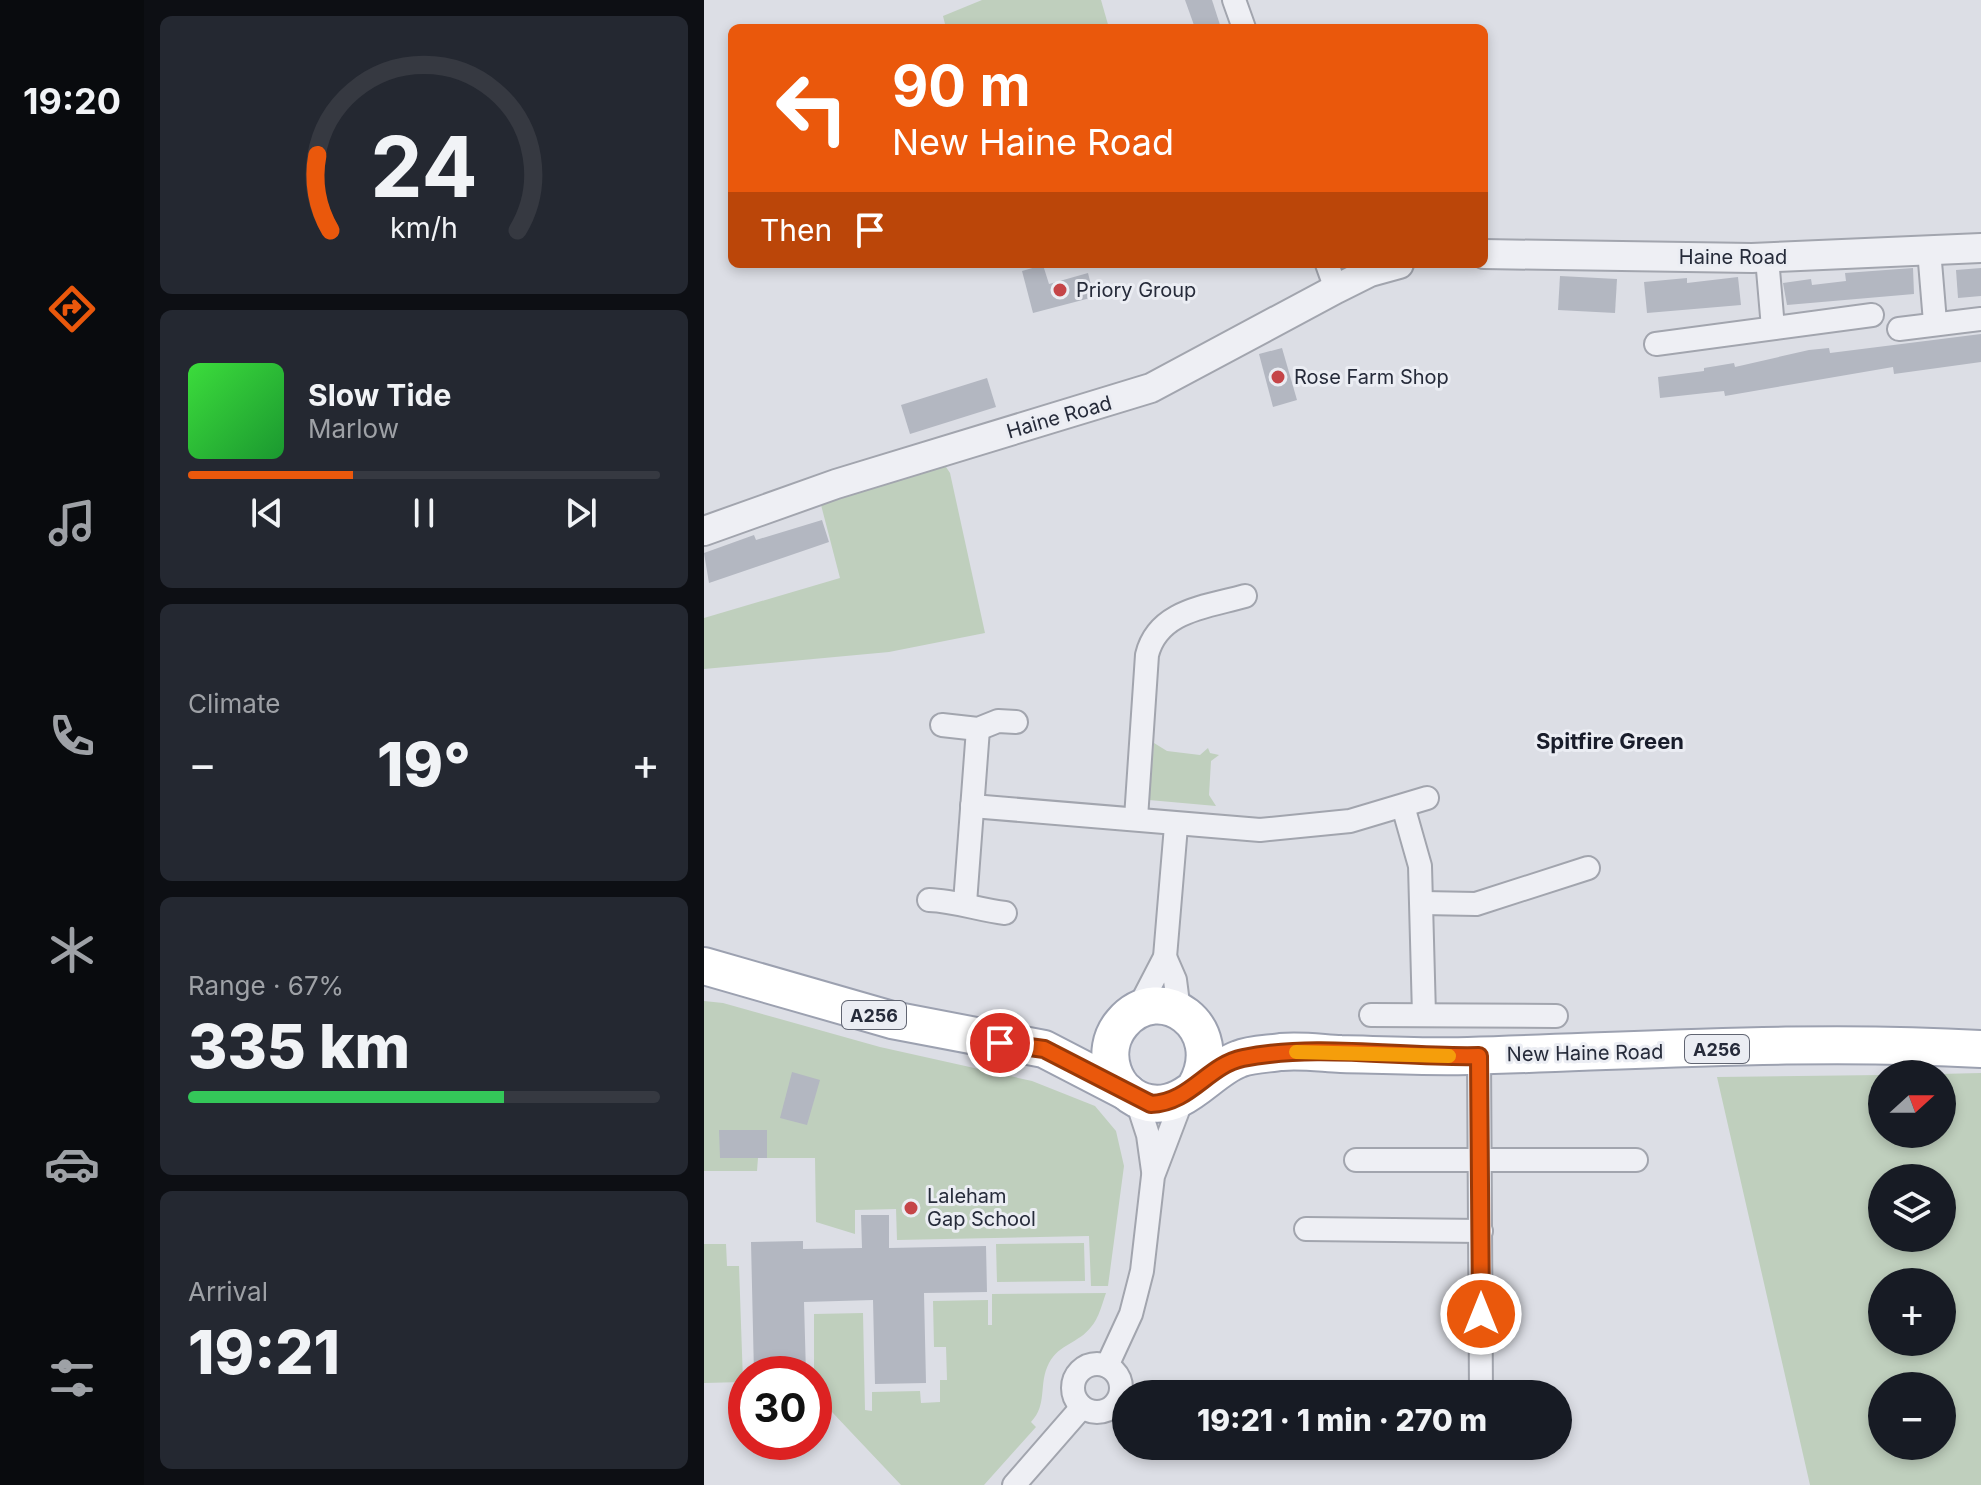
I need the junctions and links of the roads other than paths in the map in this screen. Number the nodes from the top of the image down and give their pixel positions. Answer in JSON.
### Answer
{"nodes":[{"id":1,"x":1234,"y":0,"type":"edge"},
{"id":2,"x":1243,"y":24,"type":"edge"},
{"id":3,"x":1981,"y":248,"type":"edge"},
{"id":4,"x":1929,"y":250,"type":"junction"},
{"id":5,"x":1488,"y":254,"type":"edge"},
{"id":6,"x":1767,"y":258,"type":"junction"},
{"id":7,"x":1384,"y":268,"type":"edge"},
{"id":8,"x":1332,"y":276,"type":"edge"},
{"id":9,"x":1872,"y":315,"type":"dead end"},
{"id":10,"x":1981,"y":319,"type":"edge"},
{"id":11,"x":1935,"y":322,"type":"junction"},
{"id":12,"x":1773,"y":328,"type":"junction"},
{"id":13,"x":1899,"y":329,"type":"dead end"},
{"id":14,"x":1656,"y":344,"type":"dead end"},
{"id":15,"x":704,"y":531,"type":"edge"},
{"id":16,"x":1245,"y":596,"type":"dead end"},
{"id":17,"x":1016,"y":722,"type":"dead end"},
{"id":18,"x":942,"y":725,"type":"dead end"},
{"id":19,"x":978,"y":729,"type":"junction"},
{"id":20,"x":1427,"y":798,"type":"dead end"},
{"id":21,"x":972,"y":806,"type":"junction"},
{"id":22,"x":1403,"y":806,"type":"junction"},
{"id":23,"x":1136,"y":818,"type":"junction"},
{"id":24,"x":1176,"y":826,"type":"junction"},
{"id":25,"x":1588,"y":868,"type":"dead end"},
{"id":26,"x":929,"y":900,"type":"dead end"},
{"id":27,"x":965,"y":903,"type":"junction"},
{"id":28,"x":1423,"y":903,"type":"junction"},
{"id":29,"x":1005,"y":913,"type":"dead end"},
{"id":30,"x":1165,"y":957,"type":"junction"},
{"id":31,"x":705,"y":967,"type":"edge"},
{"id":32,"x":1371,"y":1015,"type":"dead end"},
{"id":33,"x":1424,"y":1015,"type":"junction"},
{"id":34,"x":1556,"y":1016,"type":"dead end"},
{"id":35,"x":1129,"y":1018,"type":"junction"},
{"id":36,"x":1188,"y":1018,"type":"junction"},
{"id":37,"x":1044,"y":1049,"type":"junction"},
{"id":38,"x":1981,"y":1049,"type":"edge"},
{"id":39,"x":1284,"y":1052,"type":"junction"},
{"id":40,"x":1479,"y":1056,"type":"junction"},
{"id":41,"x":1190,"y":1092,"type":"junction"},
{"id":42,"x":1131,"y":1095,"type":"junction"},
{"id":43,"x":1356,"y":1160,"type":"dead end"},
{"id":44,"x":1481,"y":1160,"type":"junction"},
{"id":45,"x":1636,"y":1160,"type":"dead end"},
{"id":46,"x":1153,"y":1176,"type":"junction"},
{"id":47,"x":1306,"y":1229,"type":"dead end"},
{"id":48,"x":1481,"y":1231,"type":"junction"},
{"id":49,"x":1107,"y":1366,"type":"junction"},
{"id":50,"x":1481,"y":1380,"type":"edge"},
{"id":51,"x":1082,"y":1407,"type":"junction"},
{"id":52,"x":1014,"y":1485,"type":"edge"}],
"edges":[{"from":1,"to":2,"type":"street"},
{"from":3,"to":4,"type":"street","name":"Haine Road"},
{"from":4,"to":6,"type":"street","name":"Haine Road"},
{"from":4,"to":11,"type":"street"},
{"from":5,"to":6,"type":"street","name":"Haine Road"},
{"from":6,"to":12,"type":"street"},
{"from":7,"to":8,"type":"street","name":"Haine Road"},
{"from":8,"to":15,"type":"street","name":"Haine Road"},
{"from":9,"to":12,"type":"street"},
{"from":10,"to":11,"type":"street"},
{"from":11,"to":13,"type":"street"},
{"from":12,"to":14,"type":"street"},
{"from":16,"to":23,"type":"street"},
{"from":17,"to":19,"type":"street"},
{"from":18,"to":19,"type":"street"},
{"from":19,"to":21,"type":"street"},
{"from":20,"to":22,"type":"street"},
{"from":21,"to":23,"type":"street"},
{"from":21,"to":27,"type":"street"},
{"from":22,"to":24,"type":"street"},
{"from":22,"to":28,"type":"street"},
{"from":23,"to":24,"type":"street"},
{"from":24,"to":30,"type":"street"},
{"from":25,"to":28,"type":"street"},
{"from":26,"to":27,"type":"street"},
{"from":27,"to":29,"type":"street"},
{"from":28,"to":33,"type":"street"},
{"from":30,"to":35,"type":"street"},
{"from":30,"to":36,"type":"street"},
{"from":31,"to":37,"type":"main road","name":"New Haine Road","number":"A256"},
{"from":32,"to":33,"type":"street"},
{"from":33,"to":34,"type":"street"},
{"from":35,"to":36,"type":"main road","name":"New Haine Road"},
{"from":35,"to":37,"type":"main road","name":"New Haine Road","number":"A256"},
{"from":35,"to":42,"type":"main road"},
{"from":36,"to":39,"type":"main road","name":"New Haine Road","number":"A256"},
{"from":36,"to":41,"type":"main road"},
{"from":37,"to":42,"type":"main road","name":"New Haine Road","number":"A256"},
{"from":38,"to":40,"type":"main road","name":"New Haine Road","number":"A256"},
{"from":39,"to":40,"type":"main road","name":"New Haine Road","number":"A256"},
{"from":39,"to":41,"type":"main road","name":"New Haine Road","number":"A256"},
{"from":40,"to":44,"type":"street"},
{"from":41,"to":42,"type":"main road","name":"New Haine Road"},
{"from":41,"to":46,"type":"street"},
{"from":42,"to":46,"type":"street"},
{"from":43,"to":44,"type":"street"},
{"from":44,"to":45,"type":"street"},
{"from":44,"to":48,"type":"street"},
{"from":46,"to":49,"type":"street"},
{"from":47,"to":48,"type":"street"},
{"from":48,"to":50,"type":"street"},
{"from":49,"to":51,"type":"street"},
{"from":49,"to":51,"type":"street"},
{"from":51,"to":52,"type":"street"}]}
